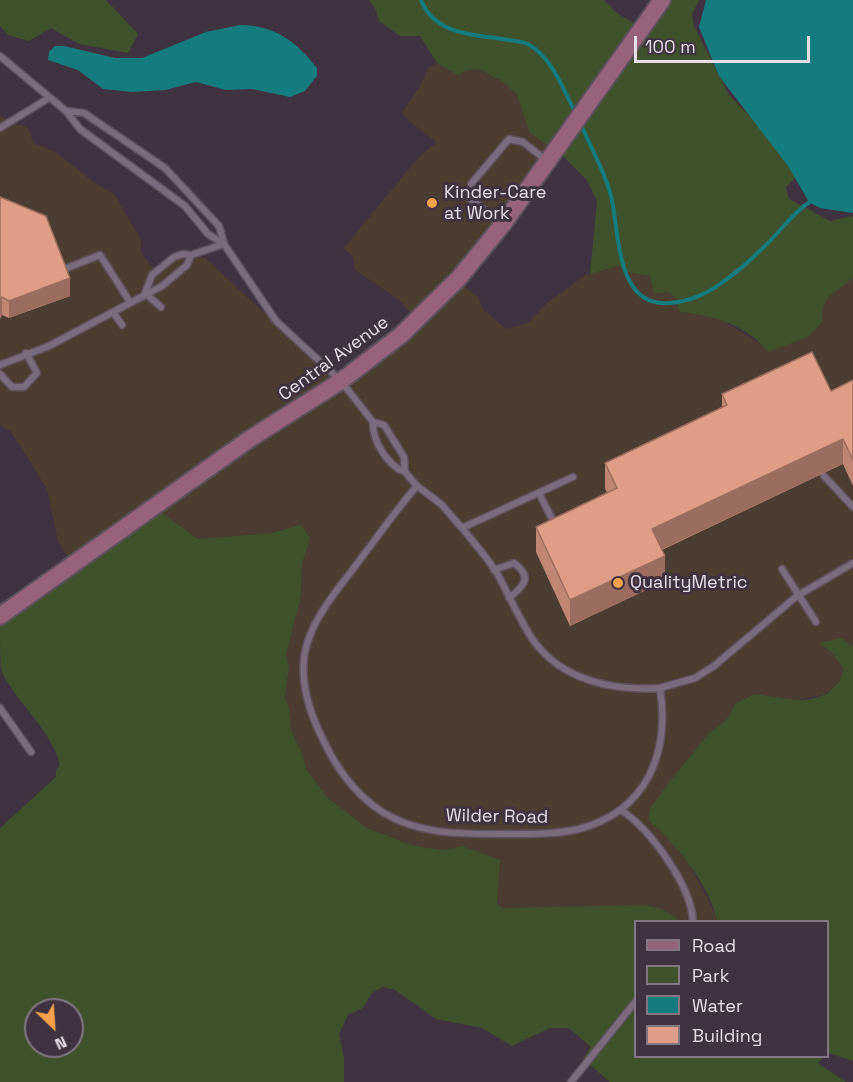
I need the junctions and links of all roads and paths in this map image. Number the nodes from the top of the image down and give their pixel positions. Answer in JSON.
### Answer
{"nodes":[{"id":1,"x":662,"y":0,"type":"edge"},
{"id":2,"x":0,"y":57,"type":"edge"},
{"id":3,"x":49,"y":98,"type":"junction"},
{"id":4,"x":66,"y":111,"type":"junction"},
{"id":5,"x":0,"y":128,"type":"edge"},
{"id":6,"x":548,"y":161,"type":"junction"},
{"id":7,"x":471,"y":184,"type":"dead end"},
{"id":8,"x":464,"y":194,"type":"dead end"},
{"id":9,"x":194,"y":198,"type":"junction"},
{"id":10,"x":185,"y":206,"type":"junction"},
{"id":11,"x":503,"y":224,"type":"junction"},
{"id":12,"x":224,"y":244,"type":"junction"},
{"id":13,"x":191,"y":255,"type":"junction"},
{"id":14,"x":62,"y":270,"type":"edge"},
{"id":15,"x":145,"y":293,"type":"junction"},
{"id":16,"x":130,"y":302,"type":"junction"},
{"id":17,"x":161,"y":308,"type":"dead end"},
{"id":18,"x":113,"y":312,"type":"junction"},
{"id":19,"x":122,"y":325,"type":"dead end"},
{"id":20,"x":26,"y":354,"type":"junction"},
{"id":21,"x":0,"y":365,"type":"edge"},
{"id":22,"x":0,"y":374,"type":"edge"},
{"id":23,"x":341,"y":381,"type":"junction"},
{"id":24,"x":373,"y":423,"type":"junction"},
{"id":25,"x":405,"y":472,"type":"junction"},
{"id":26,"x":824,"y":476,"type":"dead end"},
{"id":27,"x":573,"y":477,"type":"dead end"},
{"id":28,"x":417,"y":486,"type":"junction"},
{"id":29,"x":539,"y":493,"type":"junction"},
{"id":30,"x":853,"y":507,"type":"edge"},
{"id":31,"x":551,"y":517,"type":"edge"},
{"id":32,"x":462,"y":528,"type":"junction"},
{"id":33,"x":853,"y":563,"type":"edge"},
{"id":34,"x":782,"y":569,"type":"dead end"},
{"id":35,"x":494,"y":570,"type":"junction"},
{"id":36,"x":797,"y":596,"type":"junction"},
{"id":37,"x":509,"y":598,"type":"junction"},
{"id":38,"x":0,"y":616,"type":"edge"},
{"id":39,"x":816,"y":622,"type":"dead end"},
{"id":40,"x":660,"y":688,"type":"junction"},
{"id":41,"x":0,"y":708,"type":"edge"},
{"id":42,"x":31,"y":752,"type":"dead end"},
{"id":43,"x":621,"y":810,"type":"junction"},
{"id":44,"x":693,"y":920,"type":"edge"},
{"id":45,"x":634,"y":1003,"type":"edge"},
{"id":46,"x":571,"y":1082,"type":"edge"}],
"edges":[{"from":1,"to":6,"type":"main road","name":"Central Avenue"},
{"from":2,"to":3,"type":"lane"},
{"from":3,"to":4,"type":"lane"},
{"from":3,"to":5,"type":"lane"},
{"from":4,"to":9,"type":"lane"},
{"from":4,"to":10,"type":"lane"},
{"from":6,"to":7,"type":"lane"},
{"from":6,"to":11,"type":"main road","name":"Central Avenue"},
{"from":8,"to":11,"type":"lane"},
{"from":9,"to":10,"type":"lane"},
{"from":9,"to":12,"type":"lane"},
{"from":10,"to":12,"type":"lane"},
{"from":11,"to":23,"type":"main road","name":"Central Avenue"},
{"from":12,"to":13,"type":"lane"},
{"from":12,"to":23,"type":"lane"},
{"from":13,"to":15,"type":"lane"},
{"from":13,"to":15,"type":"lane"},
{"from":14,"to":16,"type":"lane"},
{"from":15,"to":16,"type":"lane"},
{"from":15,"to":17,"type":"lane"},
{"from":16,"to":18,"type":"lane"},
{"from":18,"to":19,"type":"lane"},
{"from":18,"to":20,"type":"lane"},
{"from":20,"to":21,"type":"lane"},
{"from":20,"to":22,"type":"lane"},
{"from":23,"to":24,"type":"lane"},
{"from":23,"to":38,"type":"main road","name":"Central Avenue"},
{"from":24,"to":25,"type":"lane"},
{"from":24,"to":25,"type":"lane"},
{"from":25,"to":28,"type":"lane"},
{"from":26,"to":30,"type":"lane"},
{"from":27,"to":29,"type":"lane"},
{"from":28,"to":32,"type":"lane"},
{"from":28,"to":43,"type":"lane","name":"Wilder Road"},
{"from":29,"to":31,"type":"lane"},
{"from":29,"to":32,"type":"lane"},
{"from":32,"to":35,"type":"lane"},
{"from":33,"to":36,"type":"lane"},
{"from":34,"to":36,"type":"lane"},
{"from":35,"to":37,"type":"lane"},
{"from":35,"to":37,"type":"lane"},
{"from":36,"to":39,"type":"lane"},
{"from":36,"to":40,"type":"lane"},
{"from":37,"to":40,"type":"lane"},
{"from":40,"to":43,"type":"lane","name":"Wilder Road"},
{"from":41,"to":42,"type":"lane"},
{"from":43,"to":44,"type":"lane"},
{"from":45,"to":46,"type":"lane"}]}
